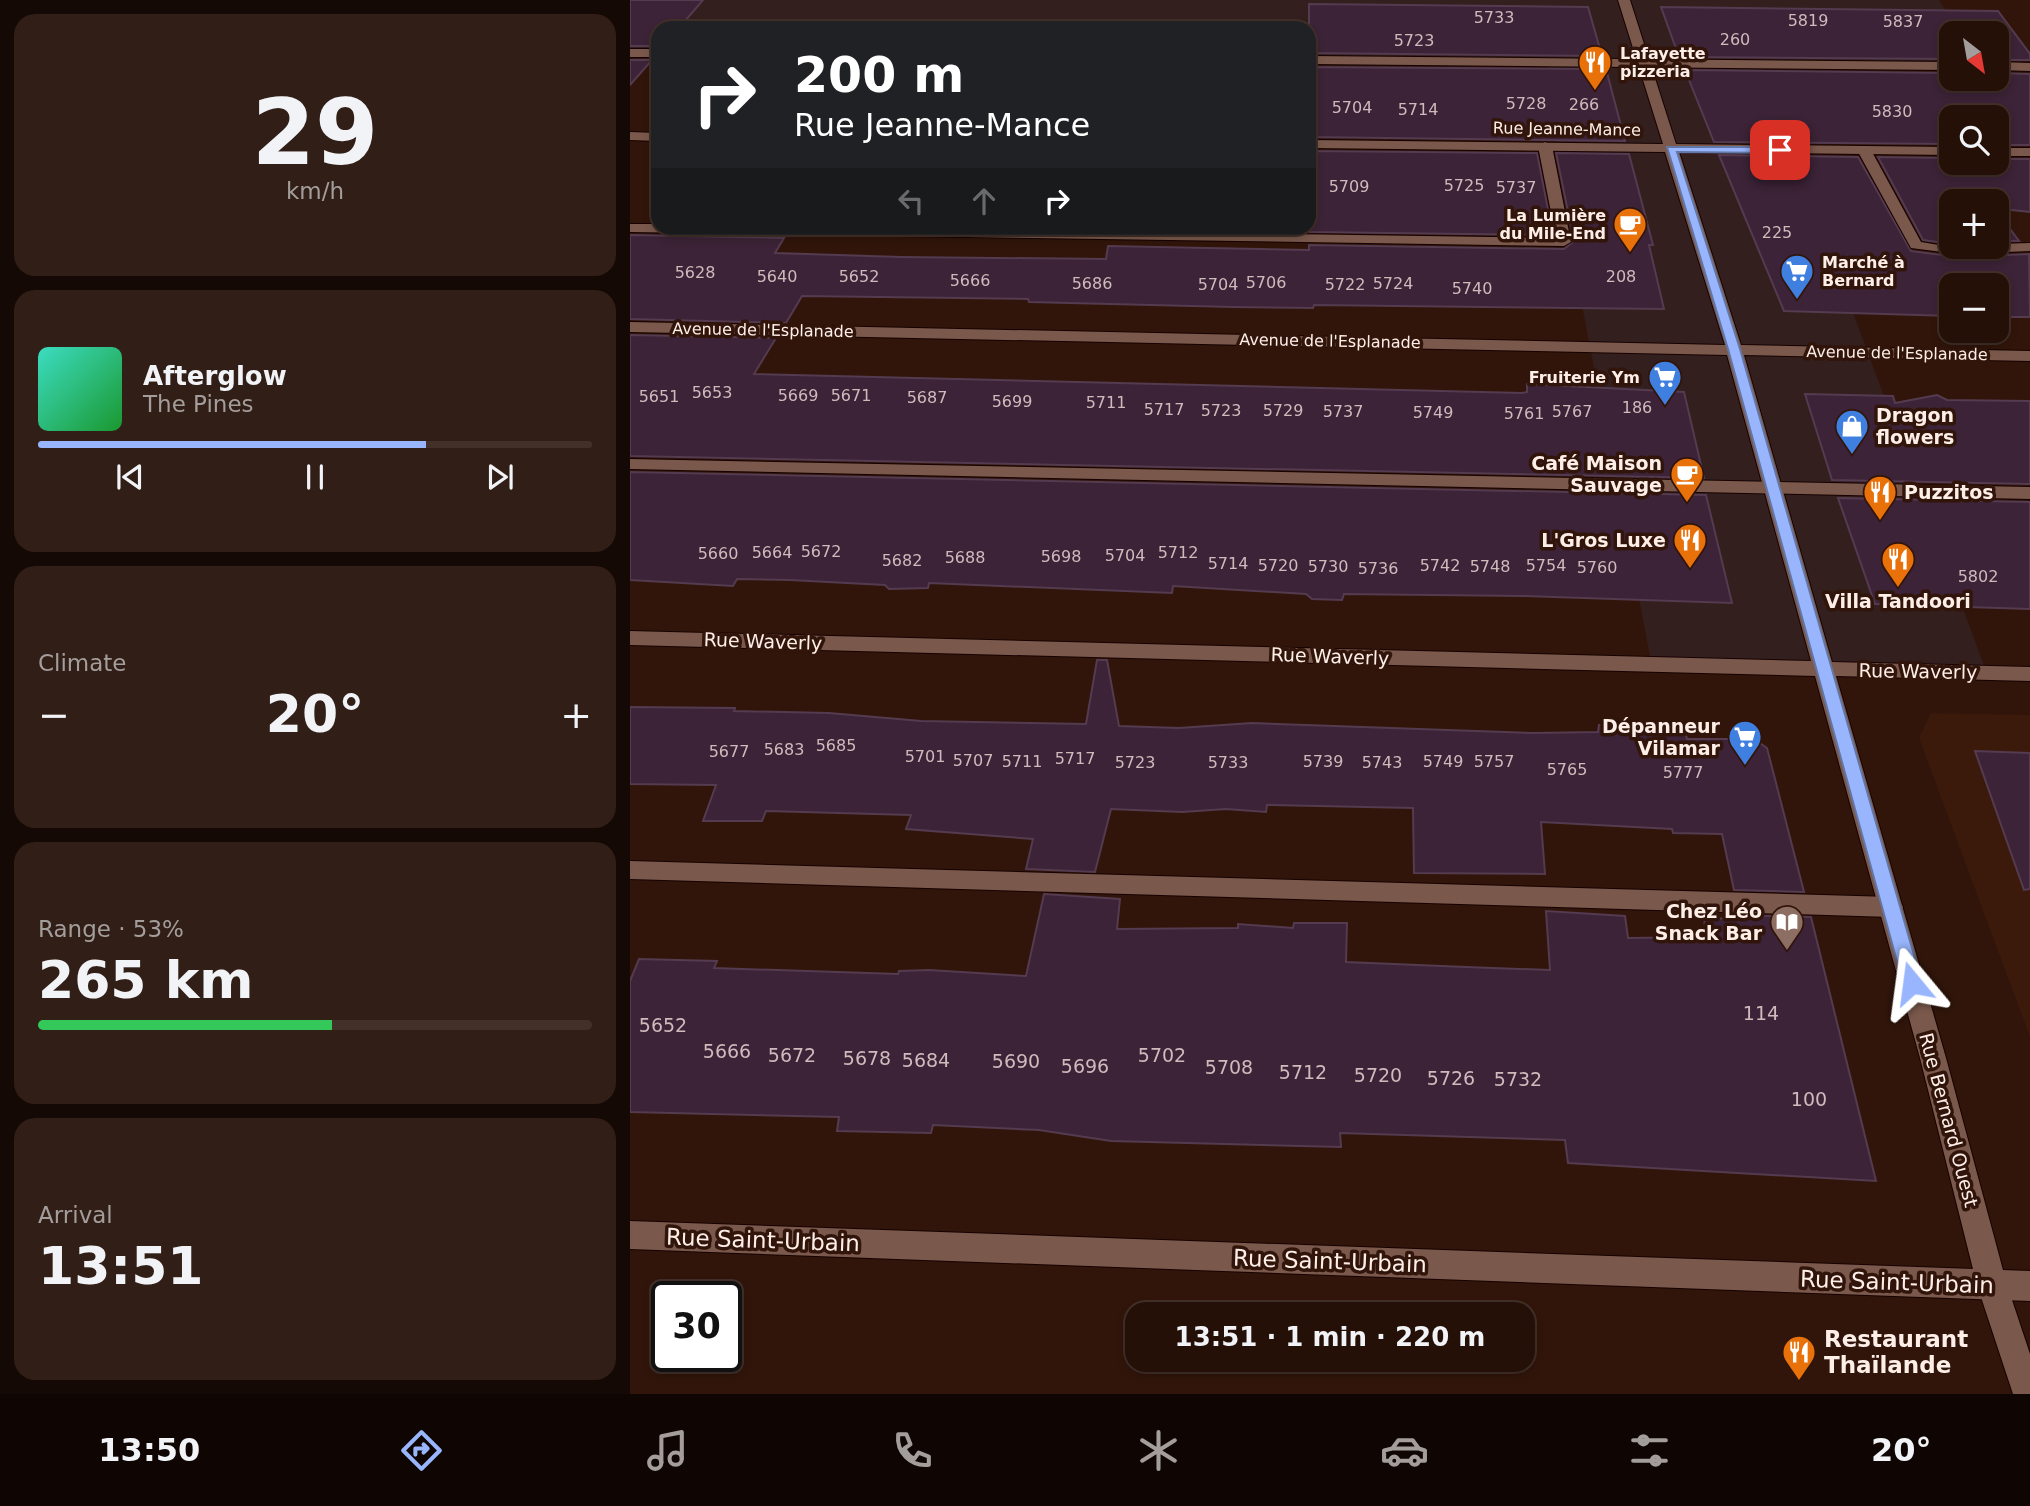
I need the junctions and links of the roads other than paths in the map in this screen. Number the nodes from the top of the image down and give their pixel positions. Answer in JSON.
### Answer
{"nodes":[{"id":1,"x":1624,"y":0,"type":"edge"},
{"id":2,"x":630,"y":53,"type":"edge"},
{"id":3,"x":651,"y":53,"type":"edge"},
{"id":4,"x":1316,"y":60,"type":"edge"},
{"id":5,"x":1643,"y":64,"type":"junction"},
{"id":6,"x":1939,"y":66,"type":"edge"},
{"id":7,"x":2009,"y":66,"type":"edge"},
{"id":8,"x":2030,"y":67,"type":"edge"},
{"id":9,"x":630,"y":136,"type":"edge"},
{"id":10,"x":651,"y":137,"type":"edge"},
{"id":11,"x":1316,"y":144,"type":"edge"},
{"id":12,"x":1545,"y":146,"type":"junction"},
{"id":13,"x":1671,"y":149,"type":"junction"},
{"id":14,"x":1864,"y":150,"type":"junction"},
{"id":15,"x":1939,"y":151,"type":"edge"},
{"id":16,"x":2009,"y":152,"type":"edge"},
{"id":17,"x":2030,"y":152,"type":"edge"},
{"id":18,"x":630,"y":228,"type":"edge"},
{"id":19,"x":651,"y":228,"type":"edge"},
{"id":20,"x":1066,"y":235,"type":"edge"},
{"id":21,"x":2030,"y":247,"type":"edge"},
{"id":22,"x":630,"y":327,"type":"edge"},
{"id":23,"x":1734,"y":349,"type":"junction"},
{"id":24,"x":2030,"y":356,"type":"edge"},
{"id":25,"x":630,"y":464,"type":"edge"},
{"id":26,"x":1772,"y":487,"type":"junction"},
{"id":27,"x":2030,"y":493,"type":"edge"},
{"id":28,"x":630,"y":638,"type":"edge"},
{"id":29,"x":1825,"y":670,"type":"junction"},
{"id":30,"x":2030,"y":674,"type":"edge"},
{"id":31,"x":630,"y":870,"type":"edge"},
{"id":32,"x":1891,"y":907,"type":"junction"},
{"id":33,"x":630,"y":1235,"type":"edge"},
{"id":34,"x":1992,"y":1285,"type":"junction"},
{"id":35,"x":2030,"y":1286,"type":"edge"},
{"id":36,"x":2028,"y":1394,"type":"edge"}],
"edges":[{"from":1,"to":5,"type":"street","name":"Rue Bernard Ouest"},
{"from":2,"to":3,"type":"street"},
{"from":4,"to":5,"type":"street"},
{"from":5,"to":6,"type":"street"},
{"from":5,"to":13,"type":"street","name":"Rue Bernard Ouest"},
{"from":7,"to":8,"type":"street"},
{"from":9,"to":10,"type":"street"},
{"from":11,"to":12,"type":"street","name":"Rue Jeanne-Mance"},
{"from":12,"to":13,"type":"street","name":"Rue Jeanne-Mance"},
{"from":12,"to":20,"type":"street"},
{"from":13,"to":14,"type":"street","name":"Rue Jeanne-Mance"},
{"from":13,"to":23,"type":"street","name":"Rue Bernard Ouest"},
{"from":14,"to":15,"type":"street","name":"Rue Jeanne-Mance"},
{"from":14,"to":21,"type":"street"},
{"from":16,"to":17,"type":"street"},
{"from":18,"to":19,"type":"street"},
{"from":22,"to":23,"type":"street","name":"Avenue de l'Esplanade"},
{"from":23,"to":24,"type":"street","name":"Avenue de l'Esplanade"},
{"from":23,"to":26,"type":"street","name":"Rue Bernard Ouest"},
{"from":25,"to":26,"type":"street"},
{"from":26,"to":27,"type":"street"},
{"from":26,"to":29,"type":"street","name":"Rue Bernard Ouest"},
{"from":28,"to":29,"type":"street","name":"Rue Waverly"},
{"from":29,"to":30,"type":"street","name":"Rue Waverly"},
{"from":29,"to":32,"type":"street","name":"Rue Bernard Ouest"},
{"from":31,"to":32,"type":"street"},
{"from":32,"to":34,"type":"street","name":"Rue Bernard Ouest"},
{"from":33,"to":34,"type":"street","name":"Rue Saint-Urbain"},
{"from":34,"to":35,"type":"street","name":"Rue Saint-Urbain"},
{"from":34,"to":36,"type":"street","name":"Rue Bernard Ouest"}]}
